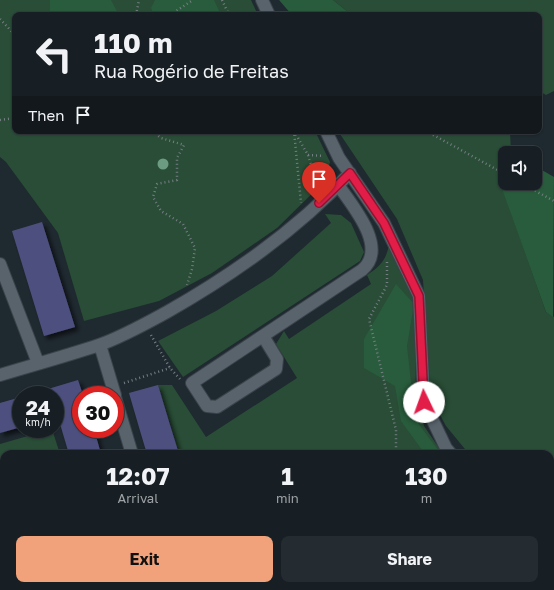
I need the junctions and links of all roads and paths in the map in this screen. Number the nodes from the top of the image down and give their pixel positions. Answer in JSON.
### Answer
{"nodes":[{"id":1,"x":139,"y":0,"type":"edge"},
{"id":2,"x":193,"y":0,"type":"edge"},
{"id":3,"x":222,"y":0,"type":"edge"},
{"id":4,"x":262,"y":0,"type":"edge"},
{"id":5,"x":137,"y":12,"type":"edge"},
{"id":6,"x":175,"y":12,"type":"edge"},
{"id":7,"x":228,"y":12,"type":"edge"},
{"id":8,"x":268,"y":12,"type":"edge"},
{"id":9,"x":0,"y":19,"type":"edge"},
{"id":10,"x":12,"y":33,"type":"edge"},
{"id":11,"x":12,"y":118,"type":"edge"},
{"id":12,"x":0,"y":120,"type":"edge"},
{"id":13,"x":156,"y":134,"type":"edge"},
{"id":14,"x":294,"y":134,"type":"edge"},
{"id":15,"x":296,"y":134,"type":"edge"},
{"id":16,"x":327,"y":134,"type":"edge"},
{"id":17,"x":432,"y":134,"type":"edge"},
{"id":18,"x":498,"y":170,"type":"edge"},
{"id":19,"x":350,"y":173,"type":"junction"},
{"id":20,"x":338,"y":185,"type":"junction"},
{"id":21,"x":534,"y":190,"type":"edge"},
{"id":22,"x":319,"y":192,"type":"dead end"},
{"id":23,"x":554,"y":201,"type":"edge"},
{"id":24,"x":302,"y":209,"type":"dead end"},
{"id":25,"x":371,"y":256,"type":"junction"},
{"id":26,"x":0,"y":264,"type":"edge"},
{"id":27,"x":186,"y":287,"type":"dead end"},
{"id":28,"x":144,"y":324,"type":"junction"},
{"id":29,"x":264,"y":336,"type":"junction"},
{"id":30,"x":100,"y":345,"type":"junction"},
{"id":31,"x":38,"y":363,"type":"junction"},
{"id":32,"x":0,"y":375,"type":"edge"},
{"id":33,"x":112,"y":386,"type":"edge"},
{"id":34,"x":124,"y":389,"type":"edge"},
{"id":35,"x":124,"y":427,"type":"edge"},
{"id":36,"x":131,"y":450,"type":"edge"},
{"id":37,"x":396,"y":450,"type":"edge"},
{"id":38,"x":448,"y":450,"type":"edge"}],
"edges":[{"from":1,"to":5,"type":"path"},
{"from":2,"to":6,"type":"path"},
{"from":3,"to":7,"type":"path"},
{"from":4,"to":8,"type":"street"},
{"from":9,"to":10,"type":"path"},
{"from":11,"to":12,"type":"path"},
{"from":13,"to":27,"type":"path"},
{"from":14,"to":24,"type":"path"},
{"from":15,"to":22,"type":"path"},
{"from":16,"to":19,"type":"street"},
{"from":17,"to":18,"type":"path"},
{"from":19,"to":20,"type":"street"},
{"from":19,"to":38,"type":"street"},
{"from":20,"to":25,"type":"street"},
{"from":20,"to":28,"type":"street"},
{"from":21,"to":23,"type":"path"},
{"from":25,"to":29,"type":"street"},
{"from":25,"to":37,"type":"path"},
{"from":26,"to":31,"type":"street"},
{"from":28,"to":30,"type":"street"},
{"from":28,"to":34,"type":"path"},
{"from":29,"to":29,"type":"street"},
{"from":30,"to":31,"type":"street"},
{"from":30,"to":33,"type":"street"},
{"from":31,"to":32,"type":"street"},
{"from":35,"to":36,"type":"street"}]}
